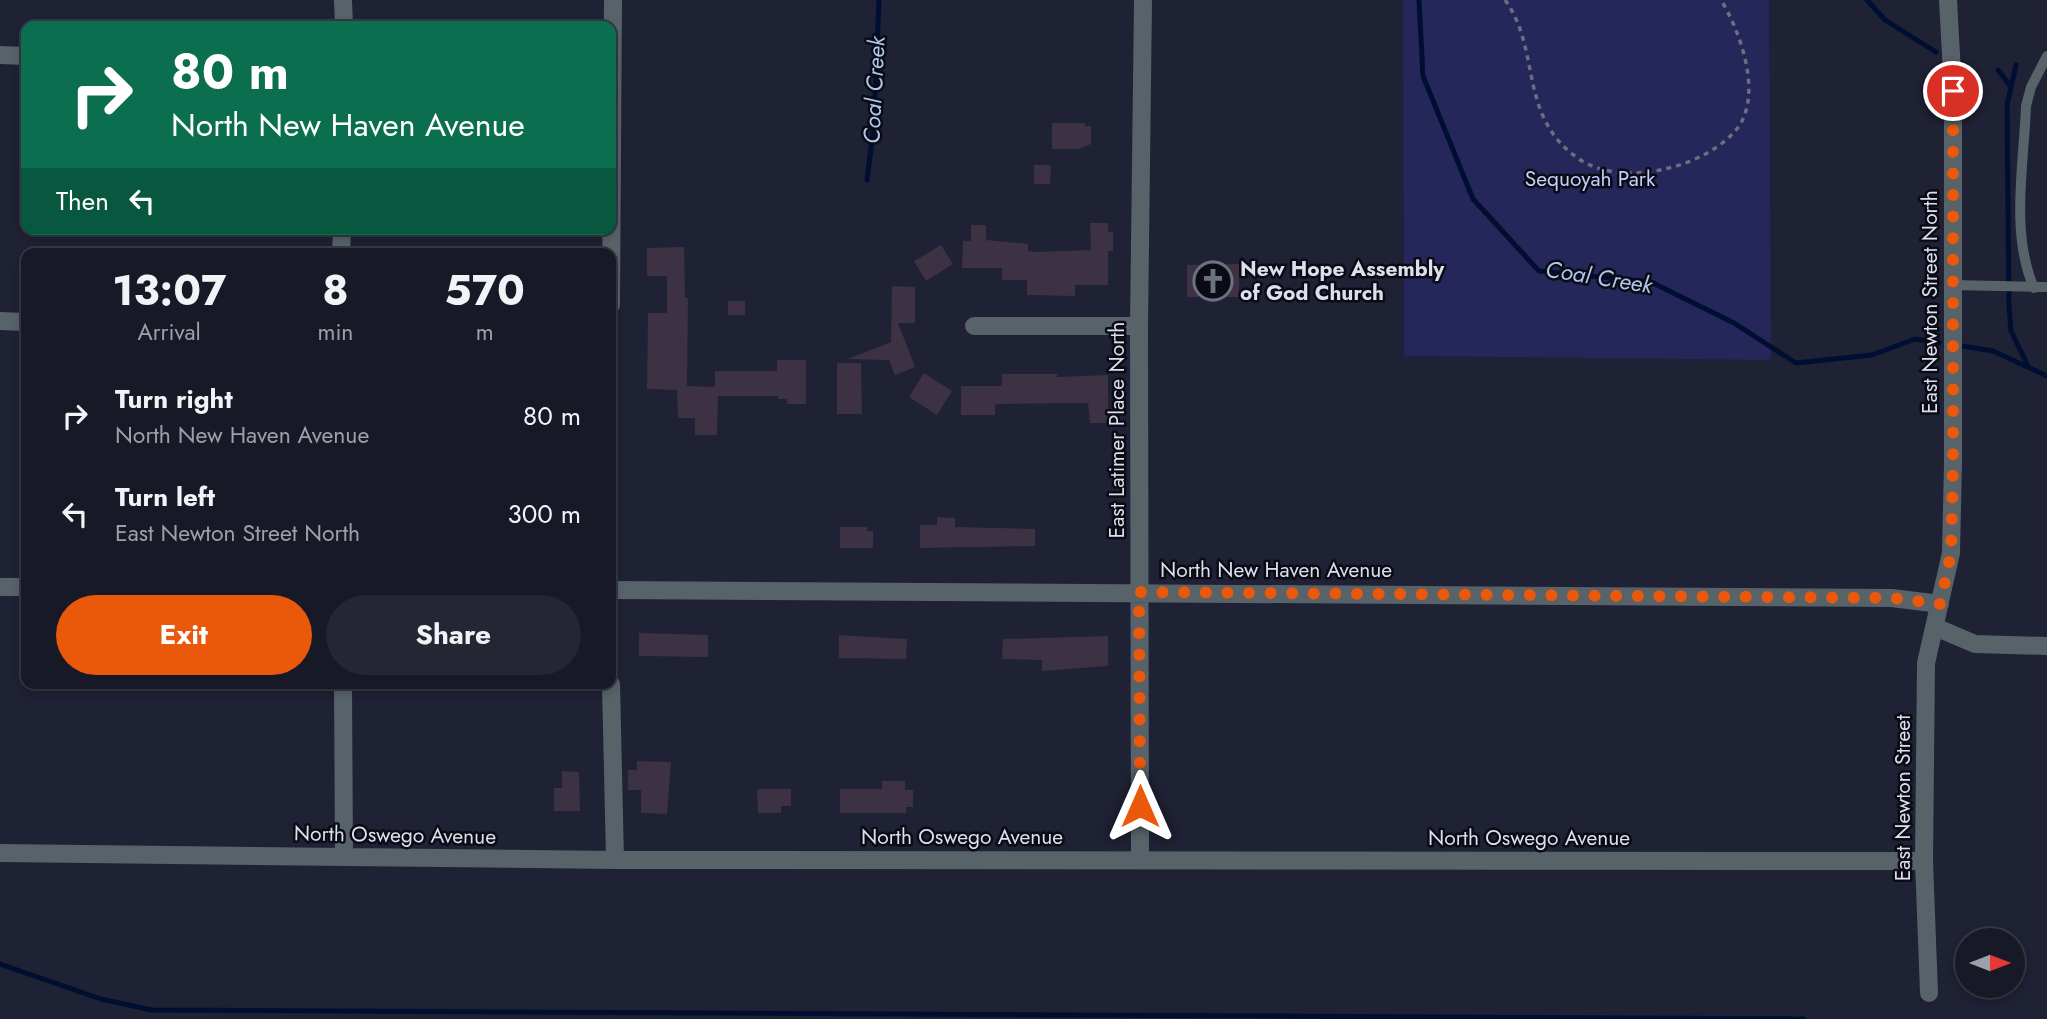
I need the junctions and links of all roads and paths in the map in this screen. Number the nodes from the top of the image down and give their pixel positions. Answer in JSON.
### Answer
{"nodes":[{"id":1,"x":344,"y":0,"type":"edge"},
{"id":2,"x":613,"y":0,"type":"edge"},
{"id":3,"x":1143,"y":0,"type":"edge"},
{"id":4,"x":1505,"y":0,"type":"edge"},
{"id":5,"x":1721,"y":0,"type":"edge"},
{"id":6,"x":1948,"y":0,"type":"edge"},
{"id":7,"x":344,"y":21,"type":"edge"},
{"id":8,"x":613,"y":21,"type":"edge"},
{"id":9,"x":0,"y":55,"type":"edge"},
{"id":10,"x":21,"y":56,"type":"edge"},
{"id":11,"x":2047,"y":56,"type":"edge"},
{"id":12,"x":1952,"y":285,"type":"junction"},
{"id":13,"x":2034,"y":288,"type":"junction"},
{"id":14,"x":2047,"y":288,"type":"edge"},
{"id":15,"x":0,"y":321,"type":"edge"},
{"id":16,"x":21,"y":322,"type":"edge"},
{"id":17,"x":974,"y":326,"type":"dead end"},
{"id":18,"x":1139,"y":326,"type":"junction"},
{"id":19,"x":0,"y":587,"type":"edge"},
{"id":20,"x":21,"y":587,"type":"edge"},
{"id":21,"x":616,"y":590,"type":"edge"},
{"id":22,"x":1139,"y":592,"type":"junction"},
{"id":23,"x":1940,"y":604,"type":"junction"},
{"id":24,"x":1935,"y":627,"type":"junction"},
{"id":25,"x":2047,"y":646,"type":"edge"},
{"id":26,"x":344,"y":689,"type":"edge"},
{"id":27,"x":611,"y":689,"type":"edge"},
{"id":28,"x":0,"y":853,"type":"edge"},
{"id":29,"x":344,"y":857,"type":"junction"},
{"id":30,"x":615,"y":860,"type":"junction"},
{"id":31,"x":1140,"y":860,"type":"junction"},
{"id":32,"x":1924,"y":861,"type":"junction"},
{"id":33,"x":1929,"y":993,"type":"dead end"}],
"edges":[{"from":1,"to":7,"type":"street"},
{"from":2,"to":8,"type":"street"},
{"from":3,"to":18,"type":"street","name":"East Latimer Place North"},
{"from":4,"to":5,"type":"path"},
{"from":6,"to":12,"type":"street","name":"East Newton Street North"},
{"from":9,"to":10,"type":"street"},
{"from":11,"to":13,"type":"lane"},
{"from":12,"to":13,"type":"lane"},
{"from":12,"to":23,"type":"street","name":"East Newton Street North"},
{"from":13,"to":14,"type":"lane"},
{"from":15,"to":16,"type":"street"},
{"from":17,"to":18,"type":"street"},
{"from":18,"to":22,"type":"street","name":"East Latimer Place North"},
{"from":19,"to":20,"type":"street"},
{"from":21,"to":22,"type":"street","name":"North New Haven Avenue"},
{"from":22,"to":23,"type":"street","name":"North New Haven Avenue"},
{"from":22,"to":31,"type":"street","name":"East Latimer Place North"},
{"from":23,"to":24,"type":"street","name":"East Newton Street"},
{"from":24,"to":25,"type":"street"},
{"from":24,"to":32,"type":"street","name":"East Newton Street"},
{"from":26,"to":29,"type":"street"},
{"from":27,"to":30,"type":"street"},
{"from":28,"to":29,"type":"street","name":"North Oswego Avenue"},
{"from":29,"to":30,"type":"street","name":"North Oswego Avenue"},
{"from":30,"to":31,"type":"street","name":"North Oswego Avenue"},
{"from":31,"to":32,"type":"street","name":"North Oswego Avenue"},
{"from":32,"to":33,"type":"street","name":"East Newton Street"}]}
